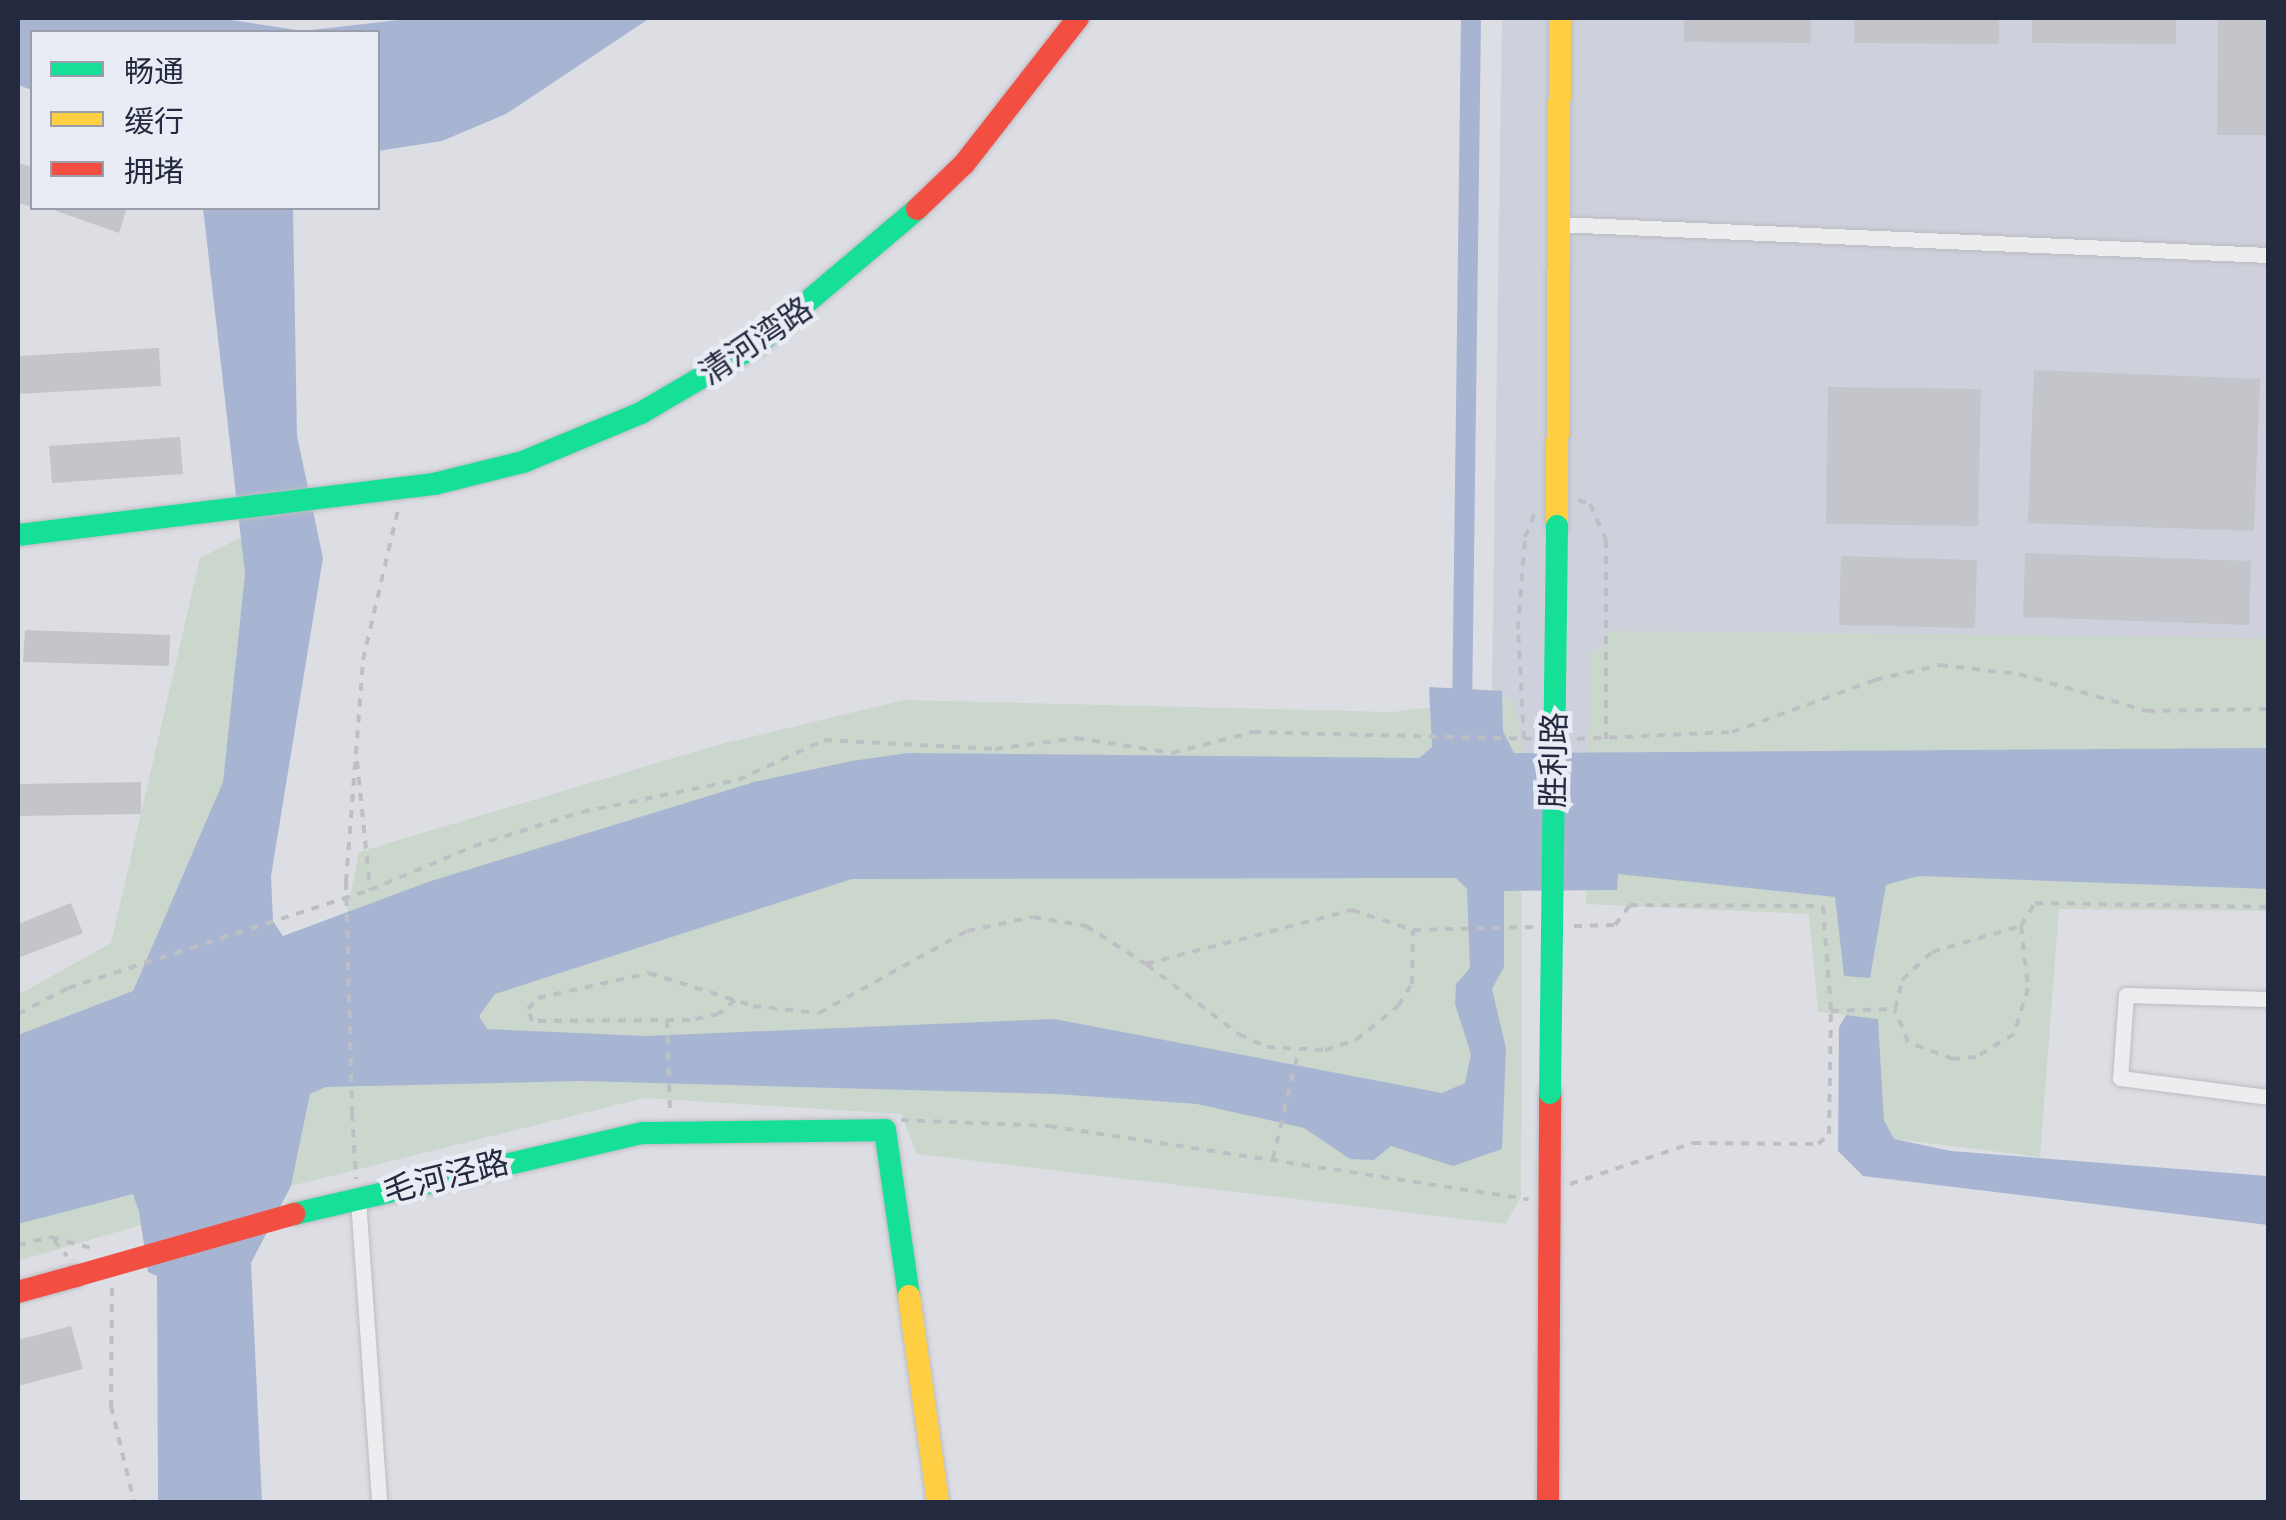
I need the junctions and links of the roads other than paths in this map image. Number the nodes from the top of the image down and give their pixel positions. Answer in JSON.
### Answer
{"nodes":[{"id":1,"x":1078,"y":18,"type":"edge"},
{"id":2,"x":1560,"y":18,"type":"edge"},
{"id":3,"x":1558,"y":224,"type":"junction"},
{"id":4,"x":2268,"y":256,"type":"edge"},
{"id":5,"x":18,"y":535,"type":"edge"},
{"id":6,"x":2268,"y":999,"type":"edge"},
{"id":7,"x":2268,"y":1096,"type":"edge"},
{"id":8,"x":358,"y":1199,"type":"junction"},
{"id":9,"x":18,"y":1292,"type":"edge"},
{"id":10,"x":379,"y":1502,"type":"edge"},
{"id":11,"x":938,"y":1502,"type":"edge"},
{"id":12,"x":1548,"y":1502,"type":"edge"}],
"edges":[{"from":1,"to":5,"type":"street","name":"清河湾路"},
{"from":2,"to":3,"type":"street","name":"胜利路"},
{"from":3,"to":4,"type":"street"},
{"from":3,"to":12,"type":"street","name":"胜利路","bridge":true},
{"from":6,"to":7,"type":"street"},
{"from":8,"to":9,"type":"street","name":"毛河泾路","bridge":true},
{"from":8,"to":10,"type":"street"},
{"from":8,"to":11,"type":"street","name":"毛河泾路"}]}
